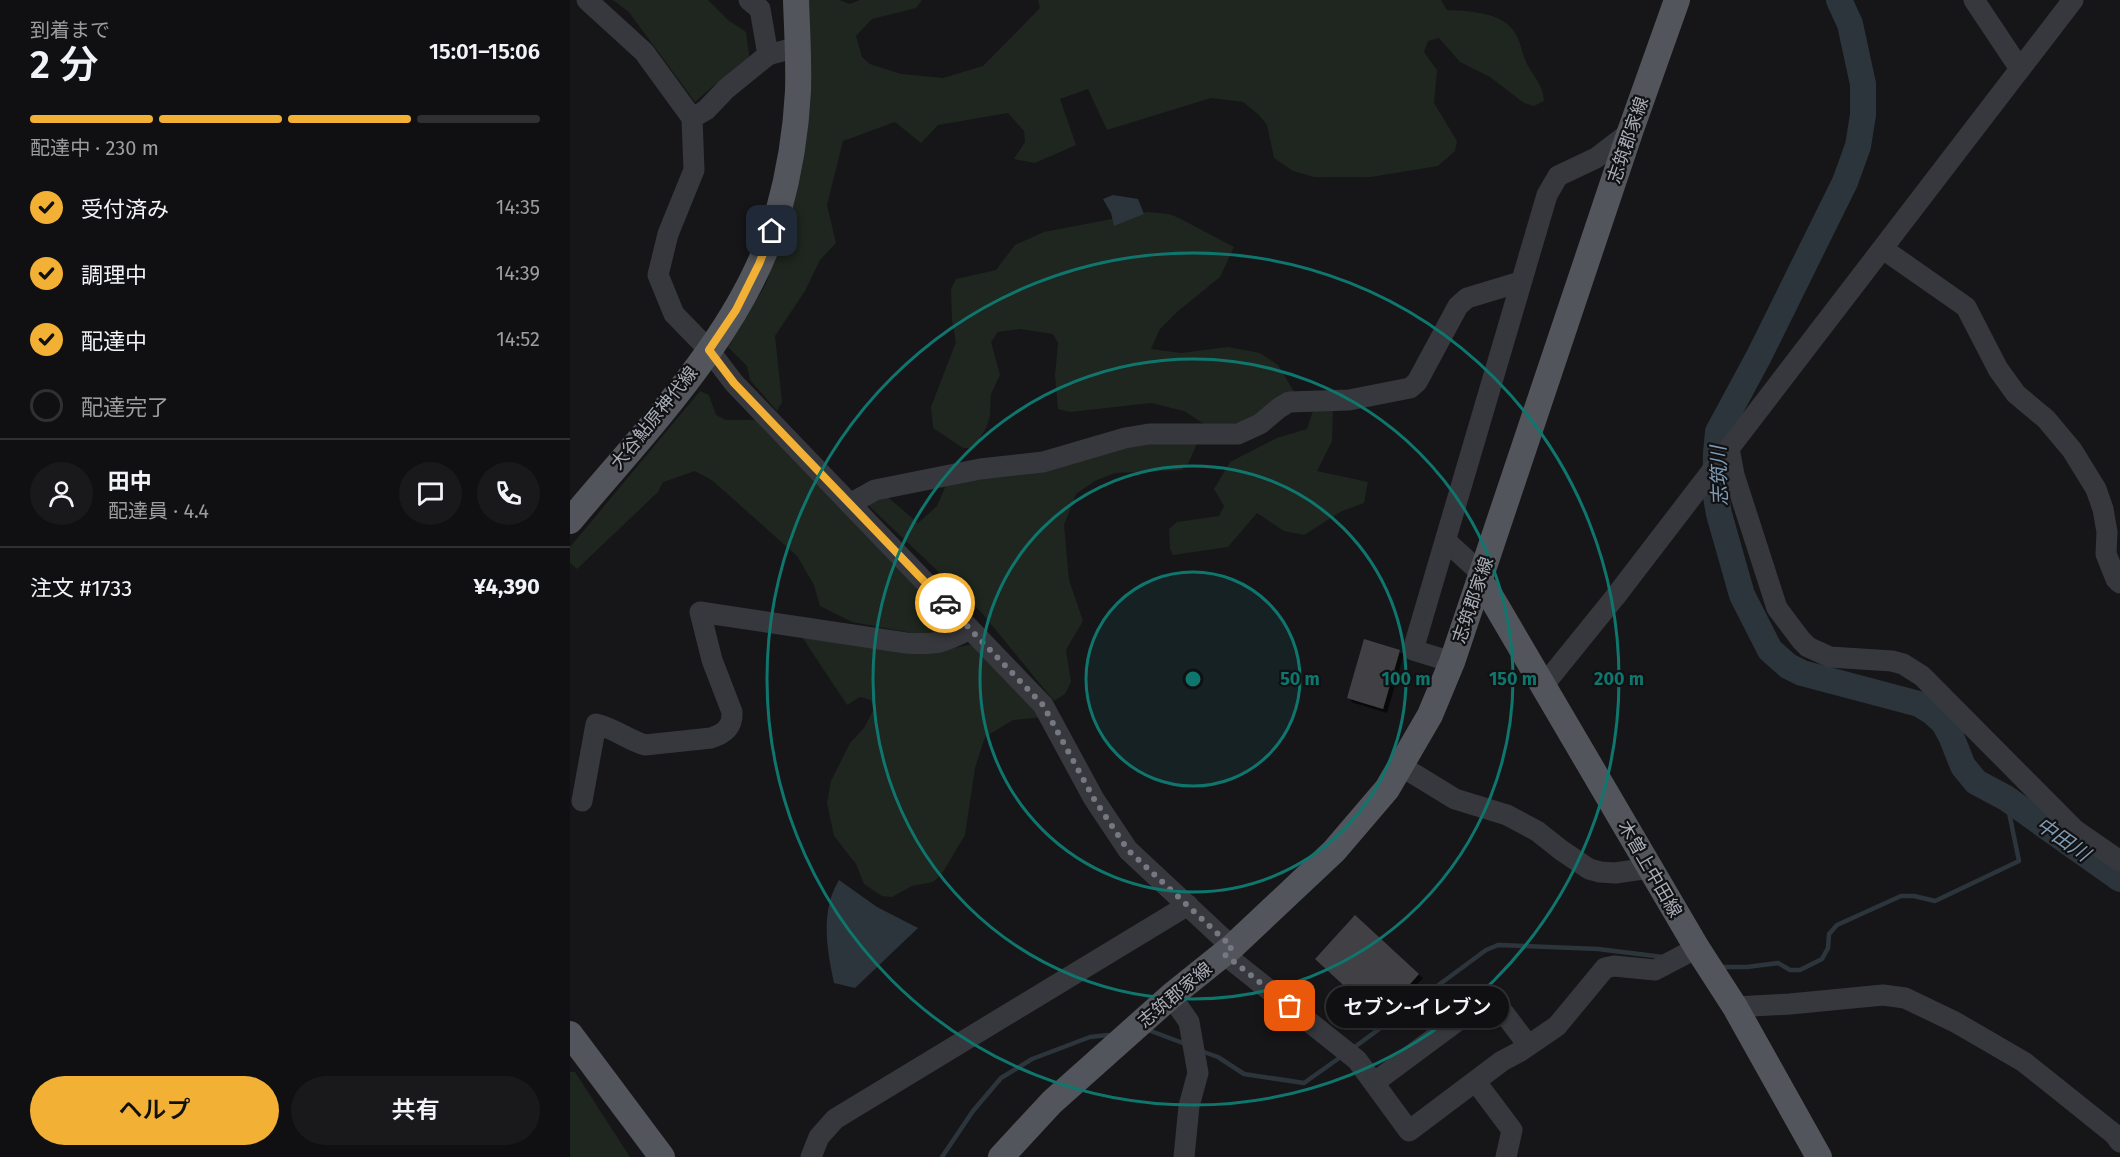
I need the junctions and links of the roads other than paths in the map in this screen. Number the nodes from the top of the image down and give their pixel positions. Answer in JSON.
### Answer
{"nodes":[{"id":1,"x":586,"y":0,"type":"edge"},
{"id":2,"x":749,"y":0,"type":"edge"},
{"id":3,"x":796,"y":0,"type":"edge"},
{"id":4,"x":1677,"y":0,"type":"edge"},
{"id":5,"x":1974,"y":0,"type":"edge"},
{"id":6,"x":2073,"y":0,"type":"edge"},
{"id":7,"x":797,"y":47,"type":"junction"},
{"id":8,"x":768,"y":55,"type":"junction"},
{"id":9,"x":2020,"y":69,"type":"junction"},
{"id":10,"x":693,"y":118,"type":"junction"},
{"id":11,"x":1630,"y":132,"type":"junction"},
{"id":12,"x":1883,"y":249,"type":"junction"},
{"id":13,"x":1520,"y":282,"type":"junction"},
{"id":14,"x":709,"y":350,"type":"junction"},
{"id":15,"x":1727,"y":449,"type":"junction"},
{"id":16,"x":850,"y":504,"type":"junction"},
{"id":17,"x":570,"y":521,"type":"edge"},
{"id":18,"x":1446,"y":541,"type":"junction"},
{"id":19,"x":1480,"y":579,"type":"junction"},
{"id":20,"x":2120,"y":583,"type":"edge"},
{"id":21,"x":970,"y":629,"type":"junction"},
{"id":22,"x":1452,"y":662,"type":"junction"},
{"id":23,"x":1543,"y":686,"type":"junction"},
{"id":24,"x":1401,"y":766,"type":"junction"},
{"id":25,"x":582,"y":801,"type":"dead end"},
{"id":26,"x":2120,"y":861,"type":"edge"},
{"id":27,"x":1650,"y":868,"type":"junction"},
{"id":28,"x":1188,"y":905,"type":"junction"},
{"id":29,"x":1697,"y":948,"type":"junction"},
{"id":30,"x":1228,"y":950,"type":"junction"},
{"id":31,"x":1171,"y":996,"type":"junction"},
{"id":32,"x":1735,"y":1007,"type":"junction"},
{"id":33,"x":570,"y":1034,"type":"edge"},
{"id":34,"x":1528,"y":1045,"type":"junction"},
{"id":35,"x":1375,"y":1082,"type":"junction"},
{"id":36,"x":1476,"y":1082,"type":"junction"},
{"id":37,"x":2120,"y":1142,"type":"edge"},
{"id":38,"x":662,"y":1157,"type":"edge"},
{"id":39,"x":811,"y":1157,"type":"edge"},
{"id":40,"x":1001,"y":1157,"type":"edge"},
{"id":41,"x":1184,"y":1157,"type":"edge"},
{"id":42,"x":1506,"y":1157,"type":"edge"},
{"id":43,"x":1819,"y":1157,"type":"edge"}],
"edges":[{"from":1,"to":10,"type":"street"},
{"from":2,"to":8,"type":"street"},
{"from":3,"to":7,"type":"main road","name":"大谷鮎原神代線"},
{"from":4,"to":11,"type":"main road","name":"志筑郡家線"},
{"from":5,"to":9,"type":"street"},
{"from":6,"to":9,"type":"street"},
{"from":7,"to":8,"type":"street"},
{"from":7,"to":14,"type":"main road","name":"大谷鮎原神代線"},
{"from":8,"to":10,"type":"street"},
{"from":9,"to":12,"type":"street"},
{"from":10,"to":14,"type":"street"},
{"from":11,"to":13,"type":"street"},
{"from":11,"to":19,"type":"main road","name":"志筑郡家線"},
{"from":12,"to":15,"type":"street"},
{"from":12,"to":20,"type":"street"},
{"from":13,"to":16,"type":"street"},
{"from":13,"to":18,"type":"street"},
{"from":14,"to":16,"type":"street"},
{"from":14,"to":17,"type":"main road","name":"大谷鮎原神代線"},
{"from":15,"to":23,"type":"street"},
{"from":15,"to":26,"type":"street"},
{"from":16,"to":21,"type":"street"},
{"from":18,"to":19,"type":"street"},
{"from":18,"to":22,"type":"street"},
{"from":19,"to":22,"type":"main road","name":"志筑郡家線"},
{"from":19,"to":23,"type":"main road","name":"木曽上中田線"},
{"from":21,"to":25,"type":"street"},
{"from":21,"to":28,"type":"street"},
{"from":22,"to":24,"type":"main road","name":"志筑郡家線"},
{"from":23,"to":27,"type":"main road","name":"木曽上中田線"},
{"from":24,"to":27,"type":"street"},
{"from":24,"to":30,"type":"main road","name":"志筑郡家線"},
{"from":27,"to":29,"type":"main road","name":"木曽上中田線"},
{"from":28,"to":30,"type":"street"},
{"from":28,"to":39,"type":"street"},
{"from":29,"to":32,"type":"main road","name":"木曽上中田線"},
{"from":29,"to":34,"type":"street"},
{"from":30,"to":31,"type":"main road","name":"志筑郡家線"},
{"from":30,"to":35,"type":"street"},
{"from":31,"to":40,"type":"main road","name":"志筑郡家線"},
{"from":31,"to":41,"type":"street"},
{"from":32,"to":37,"type":"street"},
{"from":32,"to":43,"type":"main road","name":"木曽上中田線"},
{"from":33,"to":38,"type":"main road"},
{"from":34,"to":35,"type":"street"},
{"from":34,"to":36,"type":"street"},
{"from":35,"to":36,"type":"street"},
{"from":36,"to":42,"type":"street"}]}
